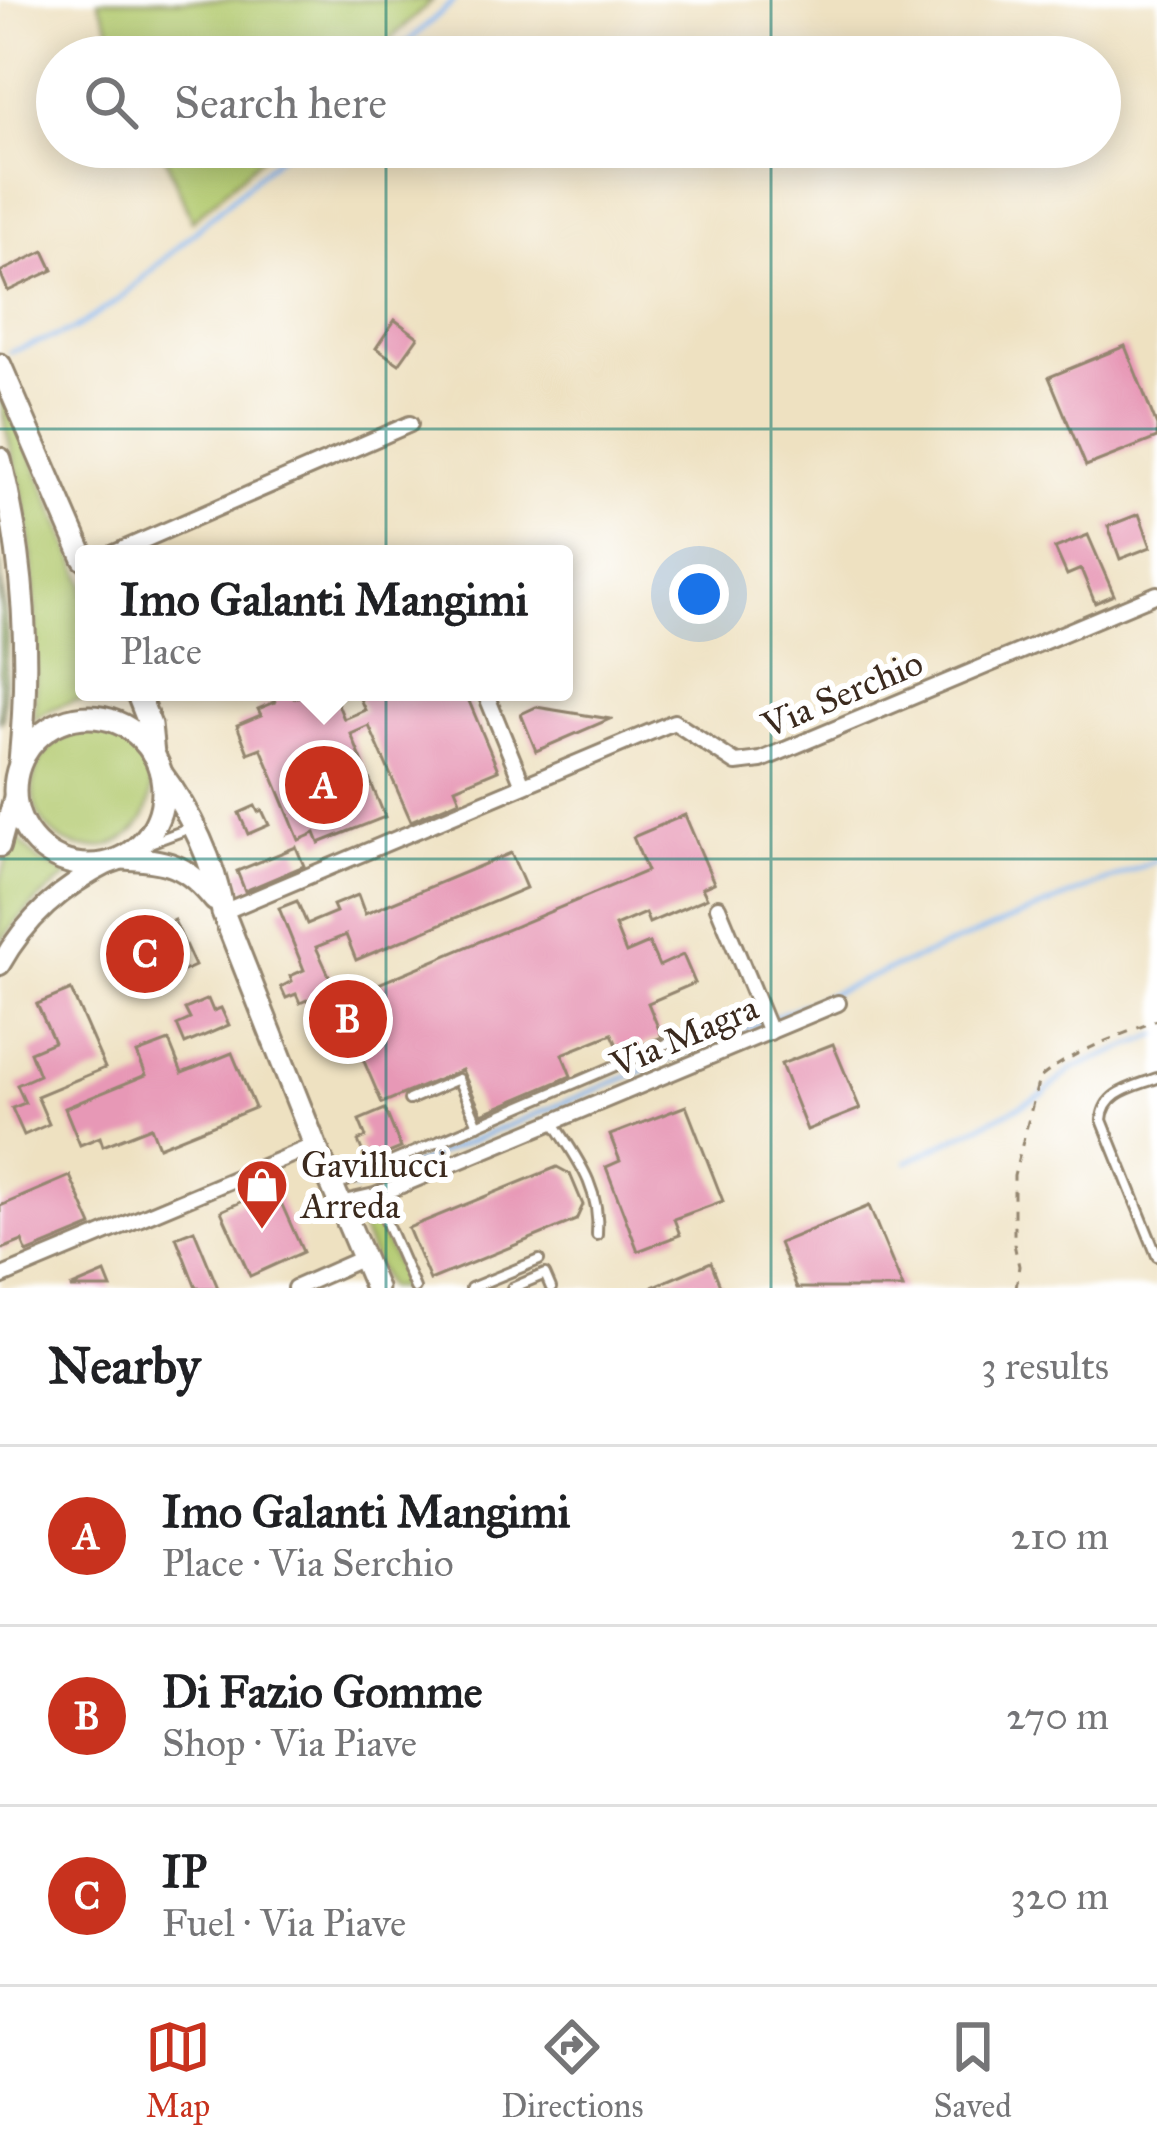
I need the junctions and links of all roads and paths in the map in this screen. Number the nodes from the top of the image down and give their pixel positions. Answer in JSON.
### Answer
{"nodes":[{"id":1,"x":0,"y":364,"type":"edge"},
{"id":2,"x":410,"y":424,"type":"dead end"},
{"id":3,"x":0,"y":459,"type":"edge"},
{"id":4,"x":78,"y":545,"type":"edge"},
{"id":5,"x":133,"y":545,"type":"edge"},
{"id":6,"x":1157,"y":594,"type":"edge"},
{"id":7,"x":141,"y":701,"type":"edge"},
{"id":8,"x":488,"y":701,"type":"edge"},
{"id":9,"x":157,"y":764,"type":"junction"},
{"id":10,"x":19,"y":766,"type":"junction"},
{"id":11,"x":524,"y":784,"type":"junction"},
{"id":12,"x":15,"y":792,"type":"junction"},
{"id":13,"x":194,"y":827,"type":"junction"},
{"id":14,"x":0,"y":847,"type":"edge"},
{"id":15,"x":124,"y":856,"type":"junction"},
{"id":16,"x":718,"y":908,"type":"dead end"},
{"id":17,"x":224,"y":912,"type":"junction"},
{"id":18,"x":0,"y":965,"type":"edge"},
{"id":19,"x":758,"y":1004,"type":"junction"},
{"id":20,"x":838,"y":1004,"type":"dead end"},
{"id":21,"x":1157,"y":1020,"type":"edge"},
{"id":22,"x":770,"y":1032,"type":"junction"},
{"id":23,"x":1157,"y":1078,"type":"edge"},
{"id":24,"x":409,"y":1100,"type":"dead end"},
{"id":25,"x":553,"y":1122,"type":"junction"},
{"id":26,"x":478,"y":1125,"type":"junction"},
{"id":27,"x":315,"y":1145,"type":"junction"},
{"id":28,"x":336,"y":1195,"type":"junction"},
{"id":29,"x":375,"y":1196,"type":"junction"},
{"id":30,"x":598,"y":1235,"type":"dead end"},
{"id":31,"x":1157,"y":1256,"type":"edge"},
{"id":32,"x":363,"y":1258,"type":"junction"},
{"id":33,"x":539,"y":1261,"type":"dead end"},
{"id":34,"x":0,"y":1277,"type":"edge"},
{"id":35,"x":295,"y":1288,"type":"edge"},
{"id":36,"x":376,"y":1288,"type":"edge"},
{"id":37,"x":415,"y":1288,"type":"edge"},
{"id":38,"x":471,"y":1288,"type":"edge"},
{"id":39,"x":512,"y":1288,"type":"edge"},
{"id":40,"x":551,"y":1288,"type":"edge"},
{"id":41,"x":1016,"y":1288,"type":"edge"}],
"edges":[{"from":1,"to":4,"type":"main road"},
{"from":2,"to":5,"type":"street"},
{"from":3,"to":10,"type":"main road"},
{"from":6,"to":11,"type":"street","name":"Via Serchio"},
{"from":7,"to":9,"type":"main road"},
{"from":8,"to":11,"type":"street"},
{"from":9,"to":10,"type":"main road"},
{"from":9,"to":13,"type":"main road"},
{"from":9,"to":15,"type":"main road"},
{"from":10,"to":12,"type":"main road"},
{"from":11,"to":17,"type":"street","name":"Via Serchio"},
{"from":12,"to":14,"type":"street"},
{"from":12,"to":15,"type":"main road"},
{"from":13,"to":15,"type":"lane"},
{"from":13,"to":17,"type":"main road"},
{"from":15,"to":17,"type":"main road"},
{"from":15,"to":18,"type":"street"},
{"from":16,"to":19,"type":"street"},
{"from":17,"to":27,"type":"main road"},
{"from":19,"to":22,"type":"street"},
{"from":19,"to":26,"type":"lane"},
{"from":20,"to":22,"type":"street","name":"Via Magra"},
{"from":21,"to":41,"type":"path"},
{"from":22,"to":25,"type":"street","name":"Via Magra"},
{"from":23,"to":31,"type":"lane"},
{"from":24,"to":26,"type":"lane"},
{"from":25,"to":29,"type":"street","name":"Via Magra"},
{"from":25,"to":30,"type":"lane"},
{"from":26,"to":28,"type":"lane"},
{"from":27,"to":28,"type":"main road"},
{"from":27,"to":34,"type":"street"},
{"from":28,"to":29,"type":"street","name":"Via Magra"},
{"from":28,"to":32,"type":"main road"},
{"from":29,"to":37,"type":"lane"},
{"from":32,"to":35,"type":"street"},
{"from":32,"to":36,"type":"main road"},
{"from":33,"to":38,"type":"lane"},
{"from":39,"to":40,"type":"lane"}]}
